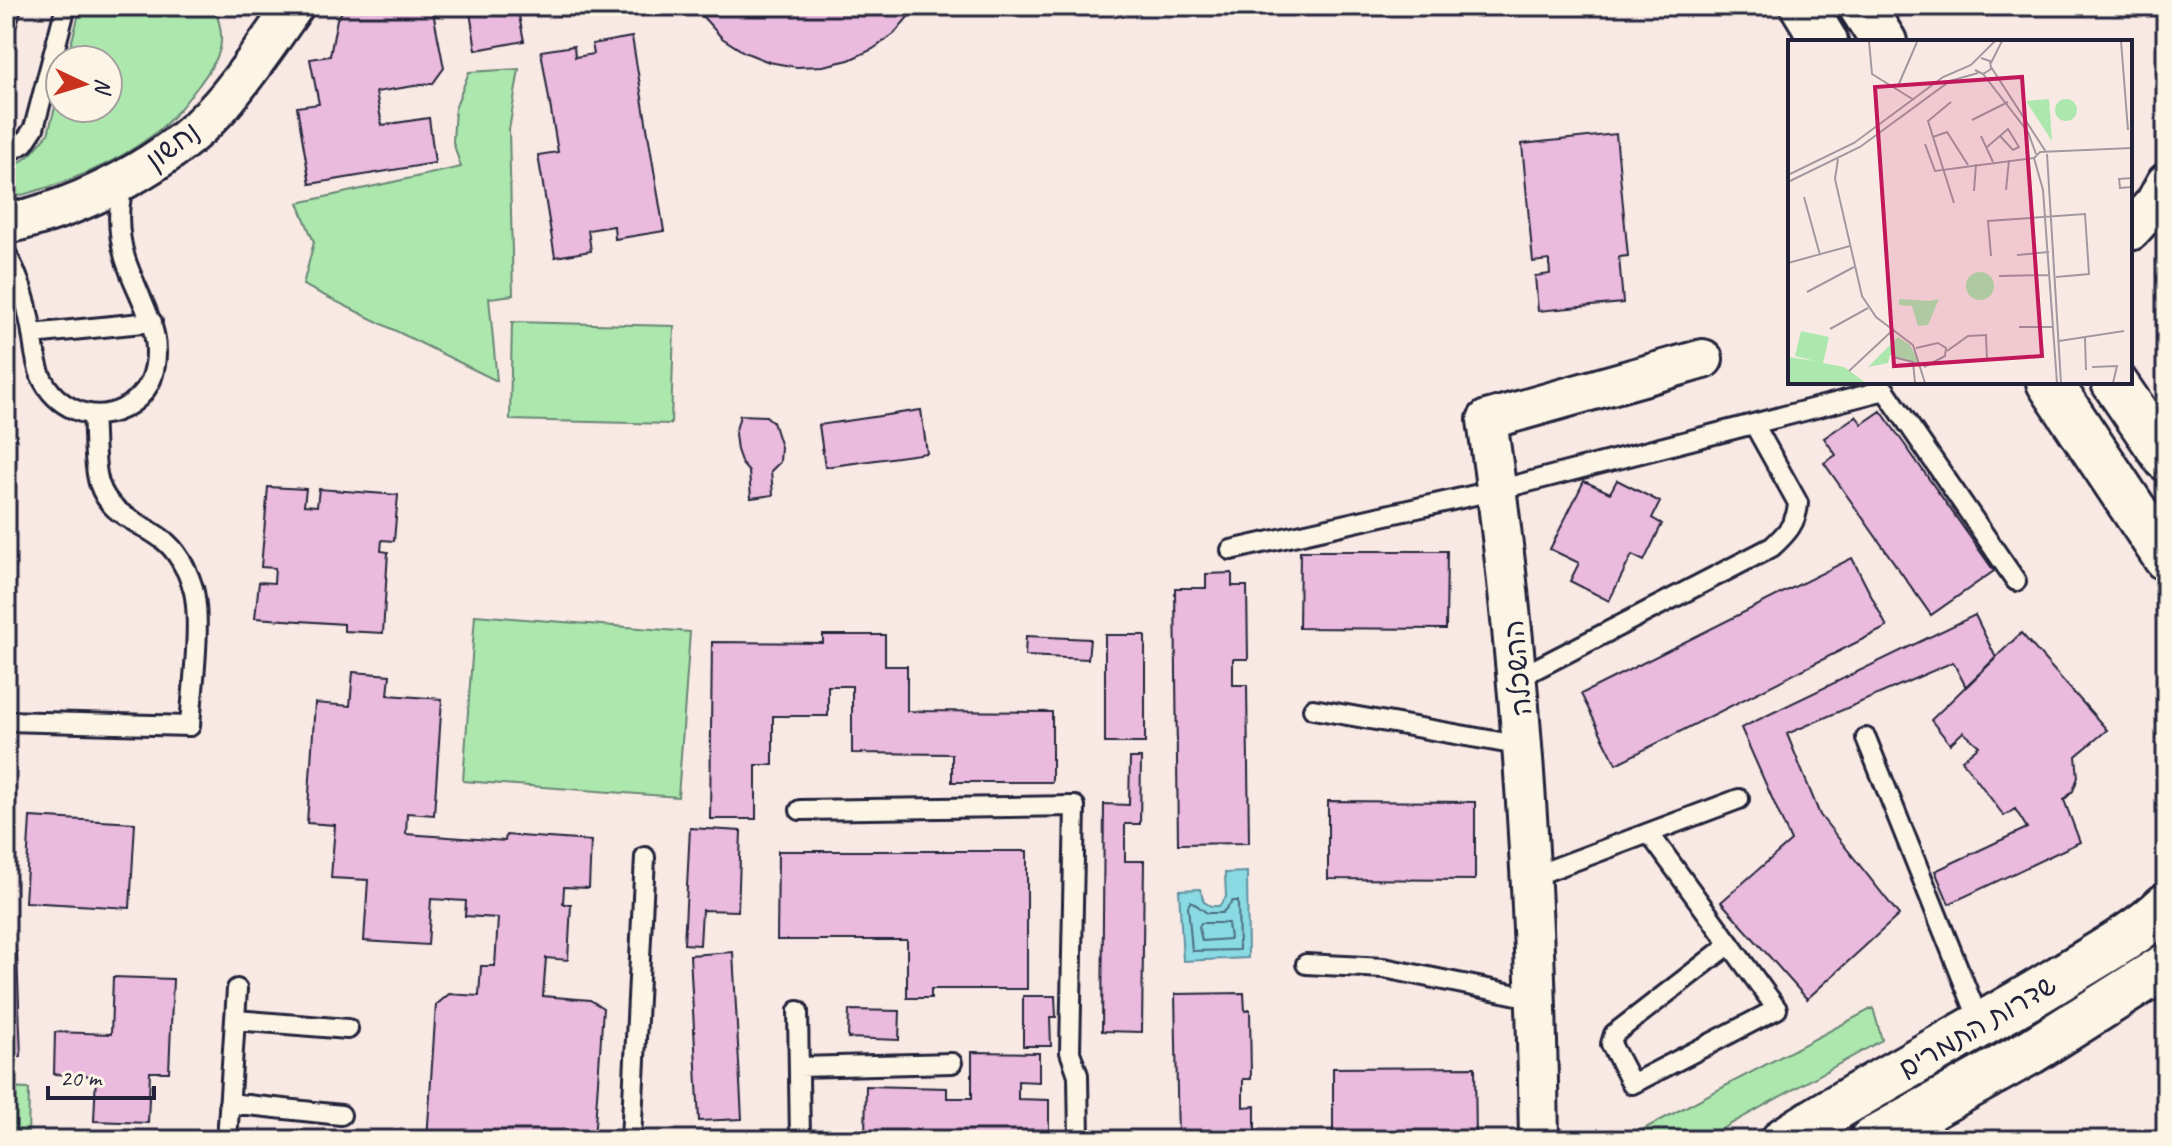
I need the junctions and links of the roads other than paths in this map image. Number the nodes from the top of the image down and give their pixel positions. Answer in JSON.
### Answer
{"nodes":[{"id":1,"x":66,"y":6,"type":"edge"},
{"id":2,"x":1803,"y":6,"type":"edge"},
{"id":3,"x":1861,"y":6,"type":"edge"},
{"id":4,"x":285,"y":10,"type":"edge"},
{"id":5,"x":1824,"y":40,"type":"edge"},
{"id":6,"x":1883,"y":40,"type":"edge"},
{"id":7,"x":6,"y":154,"type":"edge"},
{"id":8,"x":128,"y":176,"type":"junction"},
{"id":9,"x":2166,"y":183,"type":"edge"},
{"id":10,"x":6,"y":224,"type":"edge"},
{"id":11,"x":2132,"y":229,"type":"edge"},
{"id":12,"x":6,"y":253,"type":"edge"},
{"id":13,"x":152,"y":322,"type":"junction"},
{"id":14,"x":32,"y":334,"type":"junction"},
{"id":15,"x":1703,"y":359,"type":"dead end"},
{"id":16,"x":2050,"y":384,"type":"edge"},
{"id":17,"x":2115,"y":384,"type":"edge"},
{"id":18,"x":93,"y":415,"type":"junction"},
{"id":19,"x":1754,"y":424,"type":"junction"},
{"id":20,"x":2166,"y":458,"type":"edge"},
{"id":21,"x":1497,"y":490,"type":"junction"},
{"id":22,"x":1231,"y":550,"type":"dead end"},
{"id":23,"x":2166,"y":558,"type":"edge"},
{"id":24,"x":2016,"y":581,"type":"dead end"},
{"id":25,"x":1518,"y":678,"type":"junction"},
{"id":26,"x":1313,"y":709,"type":"dead end"},
{"id":27,"x":6,"y":721,"type":"edge"},
{"id":28,"x":1866,"y":738,"type":"dead end"},
{"id":29,"x":1523,"y":746,"type":"junction"},
{"id":30,"x":1739,"y":799,"type":"dead end"},
{"id":31,"x":800,"y":810,"type":"dead end"},
{"id":32,"x":1649,"y":833,"type":"junction"},
{"id":33,"x":645,"y":857,"type":"dead end"},
{"id":34,"x":1531,"y":877,"type":"junction"},
{"id":35,"x":2166,"y":906,"type":"edge"},
{"id":36,"x":1730,"y":944,"type":"junction"},
{"id":37,"x":1306,"y":964,"type":"dead end"},
{"id":38,"x":2166,"y":966,"type":"edge"},
{"id":39,"x":237,"y":989,"type":"dead end"},
{"id":40,"x":1537,"y":999,"type":"junction"},
{"id":41,"x":798,"y":1011,"type":"dead end"},
{"id":42,"x":235,"y":1020,"type":"junction"},
{"id":43,"x":1982,"y":1025,"type":"junction"},
{"id":44,"x":348,"y":1029,"type":"dead end"},
{"id":45,"x":952,"y":1063,"type":"dead end"},
{"id":46,"x":799,"y":1067,"type":"junction"},
{"id":47,"x":229,"y":1103,"type":"junction"},
{"id":48,"x":341,"y":1115,"type":"dead end"},
{"id":49,"x":227,"y":1140,"type":"edge"},
{"id":50,"x":631,"y":1140,"type":"edge"},
{"id":51,"x":800,"y":1140,"type":"edge"},
{"id":52,"x":1079,"y":1140,"type":"edge"},
{"id":53,"x":1539,"y":1140,"type":"edge"},
{"id":54,"x":1784,"y":1140,"type":"edge"},
{"id":55,"x":1872,"y":1140,"type":"edge"}],
"edges":[{"from":1,"to":7,"type":"lane"},
{"from":2,"to":5,"type":"street"},
{"from":3,"to":6,"type":"street"},
{"from":4,"to":8,"type":"street","name":"נחשון"},
{"from":8,"to":10,"type":"street","name":"נחשון"},
{"from":8,"to":13,"type":"lane"},
{"from":9,"to":11,"type":"street"},
{"from":12,"to":14,"type":"lane"},
{"from":13,"to":14,"type":"lane"},
{"from":13,"to":18,"type":"lane"},
{"from":14,"to":18,"type":"lane"},
{"from":15,"to":21,"type":"street","name":"ההשכלה"},
{"from":16,"to":23,"type":"street"},
{"from":17,"to":20,"type":"street"},
{"from":18,"to":27,"type":"lane"},
{"from":19,"to":21,"type":"lane"},
{"from":19,"to":24,"type":"lane"},
{"from":19,"to":25,"type":"lane"},
{"from":21,"to":22,"type":"lane"},
{"from":21,"to":25,"type":"street","name":"ההשכלה"},
{"from":25,"to":29,"type":"street","name":"ההשכלה"},
{"from":26,"to":29,"type":"lane"},
{"from":28,"to":43,"type":"lane"},
{"from":29,"to":34,"type":"street","name":"ההשכלה"},
{"from":30,"to":32,"type":"lane"},
{"from":31,"to":52,"type":"lane"},
{"from":32,"to":34,"type":"lane"},
{"from":32,"to":36,"type":"lane"},
{"from":33,"to":50,"type":"lane"},
{"from":34,"to":40,"type":"street","name":"ההשכלה"},
{"from":35,"to":43,"type":"street","name":"שדרות התמרים"},
{"from":36,"to":36,"type":"lane"},
{"from":37,"to":40,"type":"lane"},
{"from":38,"to":55,"type":"street","name":"שדרות התמרים"},
{"from":39,"to":42,"type":"lane"},
{"from":40,"to":53,"type":"street","name":"ההשכלה"},
{"from":41,"to":46,"type":"lane"},
{"from":42,"to":44,"type":"lane"},
{"from":42,"to":47,"type":"lane"},
{"from":43,"to":54,"type":"street","name":"שדרות התמרים"},
{"from":45,"to":46,"type":"lane"},
{"from":46,"to":51,"type":"lane"},
{"from":47,"to":48,"type":"lane"},
{"from":47,"to":49,"type":"lane"}]}
